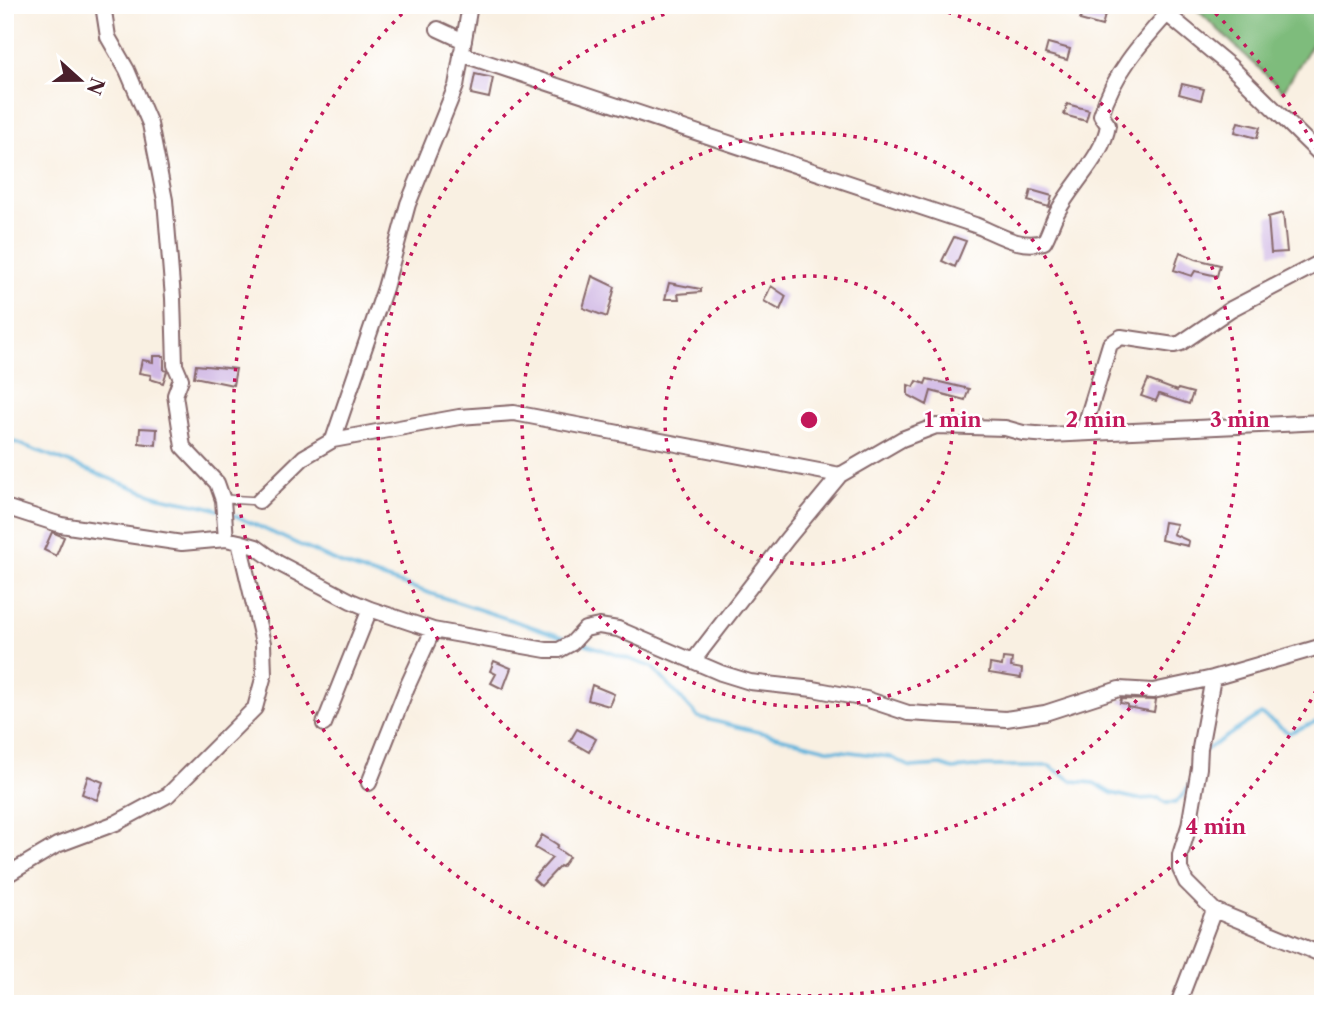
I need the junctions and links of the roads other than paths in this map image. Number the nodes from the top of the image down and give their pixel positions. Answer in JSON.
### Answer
{"nodes":[{"id":1,"x":103,"y":5,"type":"edge"},
{"id":2,"x":470,"y":5,"type":"edge"},
{"id":3,"x":1165,"y":10,"type":"edge"},
{"id":4,"x":438,"y":29,"type":"dead end"},
{"id":5,"x":463,"y":47,"type":"junction"},
{"id":6,"x":1323,"y":157,"type":"edge"},
{"id":7,"x":1323,"y":261,"type":"edge"},
{"id":8,"x":1323,"y":422,"type":"edge"},
{"id":9,"x":1083,"y":432,"type":"junction"},
{"id":10,"x":333,"y":440,"type":"junction"},
{"id":11,"x":840,"y":475,"type":"junction"},
{"id":12,"x":216,"y":483,"type":"junction"},
{"id":13,"x":259,"y":501,"type":"joint"},
{"id":14,"x":5,"y":507,"type":"edge"},
{"id":15,"x":232,"y":541,"type":"junction"},
{"id":16,"x":370,"y":609,"type":"junction"},
{"id":17,"x":433,"y":630,"type":"junction"},
{"id":18,"x":1323,"y":646,"type":"edge"},
{"id":19,"x":693,"y":661,"type":"junction"},
{"id":20,"x":1213,"y":678,"type":"junction"},
{"id":21,"x":324,"y":724,"type":"dead end"},
{"id":22,"x":369,"y":783,"type":"dead end"},
{"id":23,"x":5,"y":877,"type":"edge"},
{"id":24,"x":1214,"y":910,"type":"junction"},
{"id":25,"x":1323,"y":955,"type":"edge"},
{"id":26,"x":1178,"y":1004,"type":"edge"}],
"edges":[{"from":1,"to":12,"type":"street"},
{"from":2,"to":5,"type":"street"},
{"from":3,"to":5,"type":"street"},
{"from":3,"to":6,"type":"street"},
{"from":4,"to":5,"type":"street"},
{"from":5,"to":10,"type":"street"},
{"from":7,"to":9,"type":"street"},
{"from":8,"to":9,"type":"street"},
{"from":9,"to":11,"type":"street"},
{"from":10,"to":11,"type":"street"},
{"from":10,"to":13,"type":"street"},
{"from":11,"to":19,"type":"street"},
{"from":12,"to":13,"type":"lane"},
{"from":12,"to":15,"type":"street"},
{"from":14,"to":15,"type":"street"},
{"from":15,"to":16,"type":"street"},
{"from":15,"to":23,"type":"street"},
{"from":16,"to":17,"type":"street"},
{"from":16,"to":21,"type":"street"},
{"from":17,"to":19,"type":"street"},
{"from":17,"to":22,"type":"street"},
{"from":18,"to":20,"type":"street"},
{"from":19,"to":20,"type":"street"},
{"from":20,"to":24,"type":"street"},
{"from":24,"to":25,"type":"street"},
{"from":24,"to":26,"type":"street"}]}
